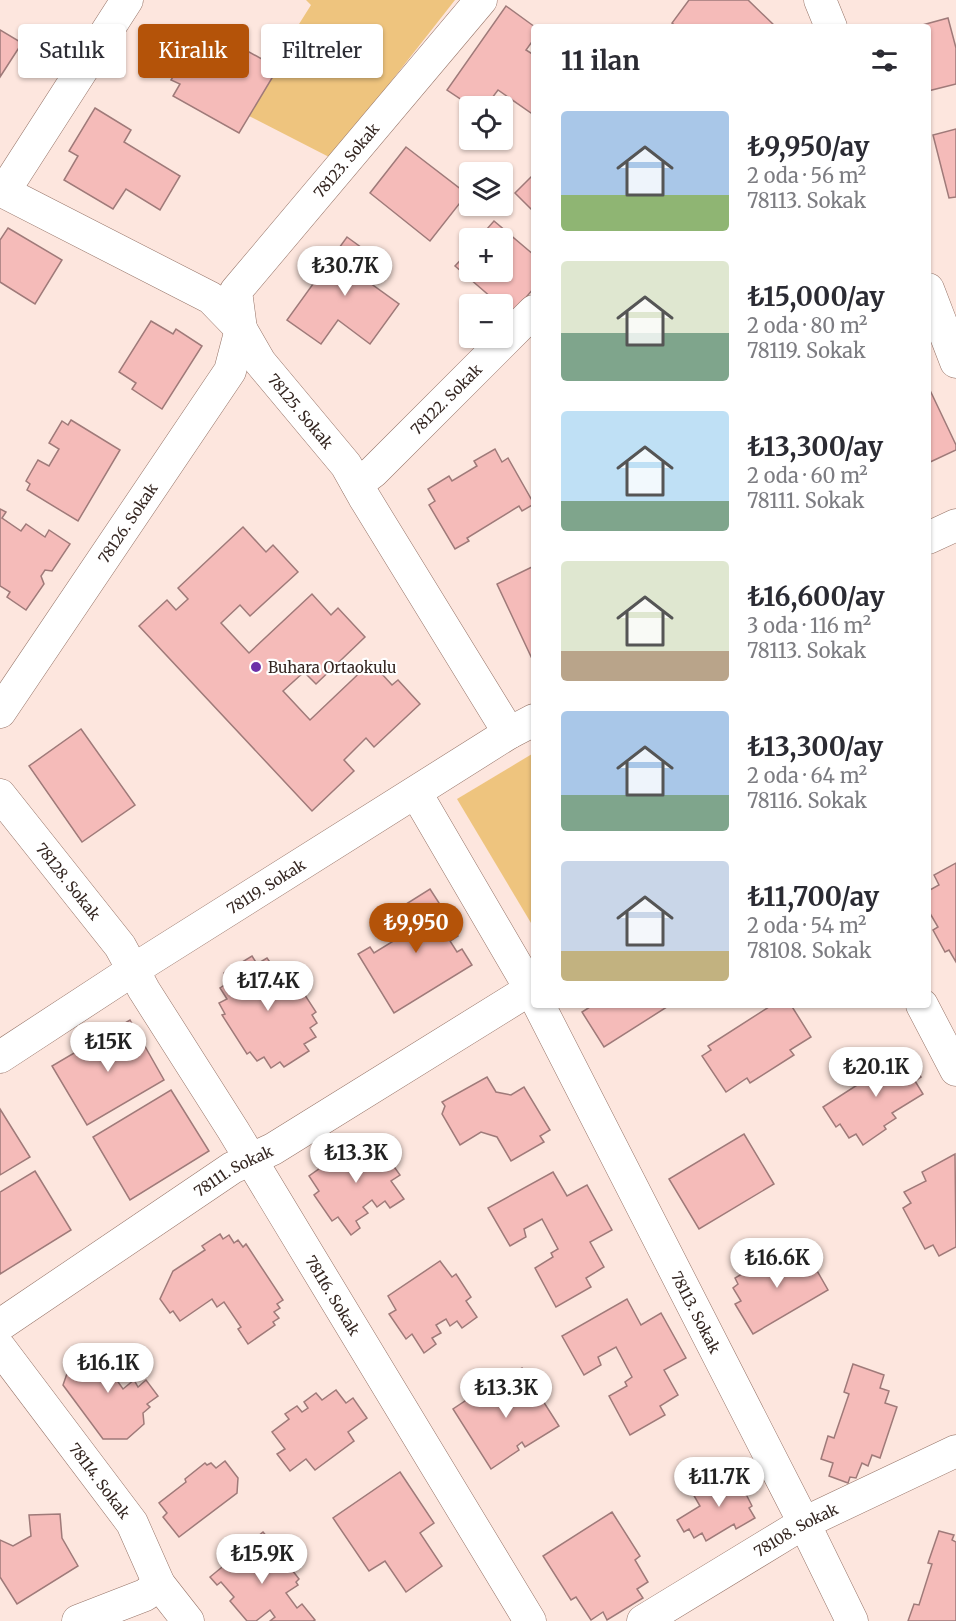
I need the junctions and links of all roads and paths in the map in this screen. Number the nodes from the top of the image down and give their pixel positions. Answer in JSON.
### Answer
{"nodes":[{"id":1,"x":127,"y":0,"type":"edge"},
{"id":2,"x":481,"y":0,"type":"edge"},
{"id":3,"x":0,"y":190,"type":"edge"},
{"id":4,"x":931,"y":297,"type":"edge"},
{"id":5,"x":531,"y":314,"type":"edge"},
{"id":6,"x":241,"y":329,"type":"junction"},
{"id":7,"x":956,"y":362,"type":"edge"},
{"id":8,"x":357,"y":484,"type":"junction"},
{"id":9,"x":956,"y":525,"type":"edge"},
{"id":10,"x":931,"y":537,"type":"edge"},
{"id":11,"x":0,"y":712,"type":"edge"},
{"id":12,"x":521,"y":726,"type":"edge"},
{"id":13,"x":416,"y":793,"type":"junction"},
{"id":14,"x":0,"y":795,"type":"edge"},
{"id":15,"x":133,"y":970,"type":"junction"},
{"id":16,"x":531,"y":987,"type":"edge"},
{"id":17,"x":531,"y":996,"type":"edge"},
{"id":18,"x":542,"y":1008,"type":"edge"},
{"id":19,"x":924,"y":1008,"type":"edge"},
{"id":20,"x":0,"y":1057,"type":"edge"},
{"id":21,"x":956,"y":1070,"type":"edge"},
{"id":22,"x":251,"y":1159,"type":"junction"},
{"id":23,"x":0,"y":1325,"type":"edge"},
{"id":24,"x":0,"y":1348,"type":"edge"},
{"id":25,"x":956,"y":1451,"type":"edge"},
{"id":26,"x":804,"y":1523,"type":"junction"},
{"id":27,"x":159,"y":1584,"type":"junction"},
{"id":28,"x":78,"y":1621,"type":"edge"},
{"id":29,"x":188,"y":1621,"type":"edge"},
{"id":30,"x":530,"y":1621,"type":"edge"},
{"id":31,"x":643,"y":1621,"type":"edge"},
{"id":32,"x":852,"y":1621,"type":"edge"}],
"edges":[{"from":1,"to":3,"type":"street"},
{"from":2,"to":6,"type":"street","name":"78123. Sokak"},
{"from":3,"to":6,"type":"street","name":"78125. Sokak"},
{"from":4,"to":7,"type":"street"},
{"from":5,"to":8,"type":"street","name":"78122. Sokak"},
{"from":6,"to":8,"type":"street","name":"78125. Sokak"},
{"from":6,"to":11,"type":"street","name":"78126. Sokak"},
{"from":8,"to":12,"type":"street","name":"78125. Sokak"},
{"from":9,"to":10,"type":"street"},
{"from":12,"to":13,"type":"street","name":"78119. Sokak"},
{"from":13,"to":15,"type":"street","name":"78119. Sokak"},
{"from":13,"to":16,"type":"street","name":"78113. Sokak"},
{"from":14,"to":15,"type":"street","name":"78128. Sokak"},
{"from":15,"to":20,"type":"street","name":"78119. Sokak"},
{"from":15,"to":22,"type":"street","name":"78116. Sokak"},
{"from":17,"to":22,"type":"street","name":"78111. Sokak"},
{"from":18,"to":26,"type":"street","name":"78113. Sokak"},
{"from":19,"to":21,"type":"street"},
{"from":22,"to":23,"type":"street","name":"78111. Sokak"},
{"from":22,"to":30,"type":"street","name":"78116. Sokak"},
{"from":24,"to":27,"type":"street","name":"78114. Sokak"},
{"from":25,"to":26,"type":"street","name":"78108. Sokak"},
{"from":26,"to":31,"type":"street","name":"78108. Sokak"},
{"from":26,"to":32,"type":"street","name":"78113. Sokak"},
{"from":27,"to":28,"type":"street"},
{"from":27,"to":29,"type":"street","name":"78114. Sokak"}]}
